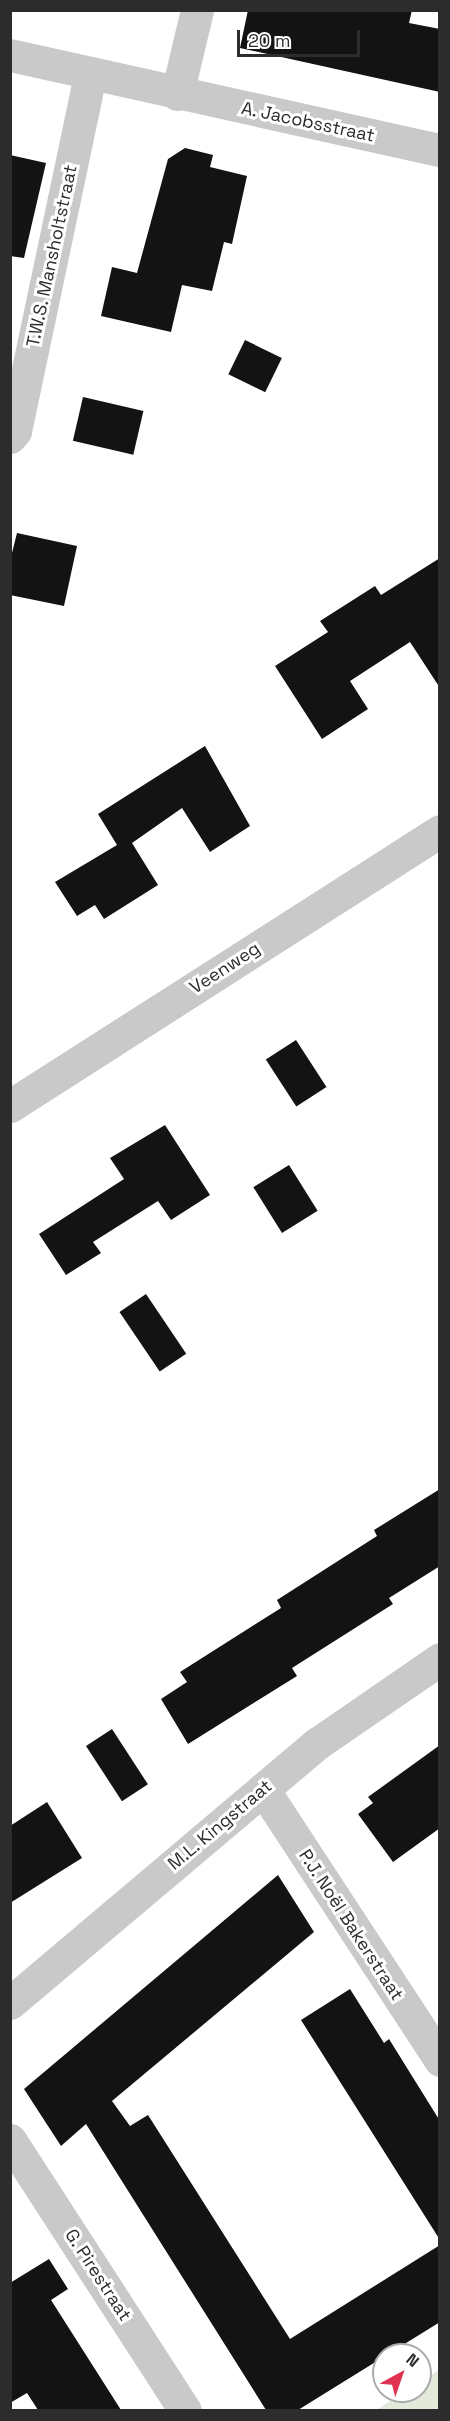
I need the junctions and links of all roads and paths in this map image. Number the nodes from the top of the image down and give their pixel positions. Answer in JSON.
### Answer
{"nodes":[{"id":1,"x":197,"y":10,"type":"edge"},
{"id":2,"x":10,"y":55,"type":"edge"},
{"id":3,"x":90,"y":74,"type":"junction"},
{"id":4,"x":177,"y":94,"type":"junction"},
{"id":5,"x":440,"y":150,"type":"edge"},
{"id":6,"x":10,"y":437,"type":"edge"},
{"id":7,"x":440,"y":831,"type":"edge"},
{"id":8,"x":10,"y":1106,"type":"edge"},
{"id":9,"x":440,"y":1659,"type":"edge"},
{"id":10,"x":263,"y":1789,"type":"junction"},
{"id":11,"x":10,"y":2003,"type":"edge"},
{"id":12,"x":440,"y":2060,"type":"edge"},
{"id":13,"x":10,"y":2140,"type":"edge"},
{"id":14,"x":185,"y":2410,"type":"edge"}],
"edges":[{"from":1,"to":4,"type":"street"},
{"from":2,"to":3,"type":"street","name":"A. Jacobsstraat"},
{"from":3,"to":4,"type":"street","name":"A. Jacobsstraat"},
{"from":3,"to":6,"type":"street","name":"T.W.S. Mansholtstraat"},
{"from":4,"to":5,"type":"street","name":"A. Jacobsstraat"},
{"from":7,"to":8,"type":"street","name":"Veenweg"},
{"from":9,"to":10,"type":"street","name":"M.L. Kingstraat"},
{"from":10,"to":11,"type":"street","name":"M.L. Kingstraat"},
{"from":10,"to":12,"type":"street","name":"P.J. Noël Bakerstraat"},
{"from":13,"to":14,"type":"street","name":"G. Pirestraat"}]}
